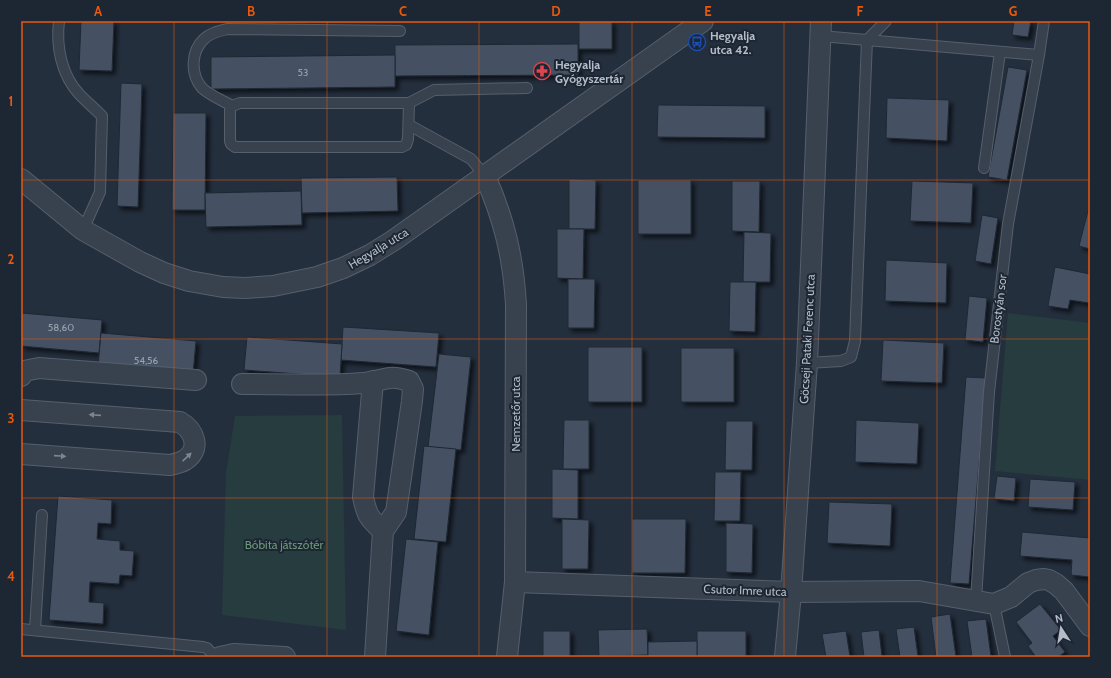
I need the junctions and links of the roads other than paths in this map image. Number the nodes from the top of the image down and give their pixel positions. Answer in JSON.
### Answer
{"nodes":[{"id":1,"x":59,"y":21,"type":"edge"},
{"id":2,"x":703,"y":21,"type":"edge"},
{"id":3,"x":886,"y":21,"type":"edge"},
{"id":4,"x":1044,"y":21,"type":"edge"},
{"id":5,"x":821,"y":29,"type":"edge"},
{"id":6,"x":400,"y":31,"type":"dead end"},
{"id":7,"x":867,"y":40,"type":"junction"},
{"id":8,"x":1000,"y":52,"type":"junction"},
{"id":9,"x":1039,"y":55,"type":"junction"},
{"id":10,"x":527,"y":88,"type":"dead end"},
{"id":11,"x":409,"y":103,"type":"junction"},
{"id":12,"x":232,"y":106,"type":"junction"},
{"id":13,"x":409,"y":126,"type":"junction"},
{"id":14,"x":984,"y":168,"type":"dead end"},
{"id":15,"x":484,"y":176,"type":"junction"},
{"id":16,"x":21,"y":179,"type":"edge"},
{"id":17,"x":83,"y":230,"type":"junction"},
{"id":18,"x":807,"y":363,"type":"junction"},
{"id":19,"x":21,"y":376,"type":"edge"},
{"id":20,"x":196,"y":380,"type":"dead end"},
{"id":21,"x":373,"y":381,"type":"junction"},
{"id":22,"x":242,"y":384,"type":"dead end"},
{"id":23,"x":21,"y":410,"type":"edge"},
{"id":24,"x":21,"y":454,"type":"edge"},
{"id":25,"x":42,"y":514,"type":"dead end"},
{"id":26,"x":383,"y":531,"type":"junction"},
{"id":27,"x":514,"y":582,"type":"junction"},
{"id":28,"x":791,"y":592,"type":"junction"},
{"id":29,"x":985,"y":602,"type":"junction"},
{"id":30,"x":1090,"y":626,"type":"edge"},
{"id":31,"x":21,"y":629,"type":"edge"},
{"id":32,"x":35,"y":630,"type":"junction"},
{"id":33,"x":215,"y":657,"type":"edge"},
{"id":34,"x":220,"y":657,"type":"edge"},
{"id":35,"x":284,"y":657,"type":"edge"},
{"id":36,"x":375,"y":657,"type":"edge"},
{"id":37,"x":507,"y":657,"type":"edge"},
{"id":38,"x":785,"y":657,"type":"edge"},
{"id":39,"x":1005,"y":657,"type":"edge"}],
"edges":[{"from":1,"to":17,"type":"lane"},
{"from":2,"to":15,"type":"street","name":"Hegyalja utca"},
{"from":3,"to":7,"type":"lane"},
{"from":4,"to":9,"type":"lane","name":"Borostyán sor"},
{"from":5,"to":7,"type":"lane"},
{"from":5,"to":18,"type":"street","name":"Göcseji Pataki Ferenc utca"},
{"from":6,"to":12,"type":"lane"},
{"from":7,"to":8,"type":"lane"},
{"from":7,"to":18,"type":"lane"},
{"from":8,"to":9,"type":"lane"},
{"from":8,"to":14,"type":"lane"},
{"from":9,"to":29,"type":"lane","name":"Borostyán sor"},
{"from":10,"to":11,"type":"lane"},
{"from":11,"to":12,"type":"lane"},
{"from":11,"to":13,"type":"lane"},
{"from":12,"to":13,"type":"lane"},
{"from":13,"to":15,"type":"lane"},
{"from":15,"to":17,"type":"street","name":"Hegyalja utca"},
{"from":15,"to":27,"type":"street","name":"Nemzetőr utca"},
{"from":16,"to":17,"type":"street","name":"Hegyalja utca"},
{"from":18,"to":28,"type":"street","name":"Göcseji Pataki Ferenc utca"},
{"from":19,"to":20,"type":"street"},
{"from":21,"to":22,"type":"street"},
{"from":21,"to":26,"type":"street"},
{"from":21,"to":26,"type":"street"},
{"from":24,"to":23,"type":"street","one_way":true},
{"from":25,"to":32,"type":"lane"},
{"from":26,"to":36,"type":"street"},
{"from":27,"to":28,"type":"street","name":"Csutor Imre utca"},
{"from":27,"to":37,"type":"street","name":"Nemzetőr utca"},
{"from":28,"to":29,"type":"street","name":"Csutor Imre utca"},
{"from":28,"to":38,"type":"street","name":"Göcseji Pataki Ferenc utca"},
{"from":29,"to":30,"type":"street"},
{"from":29,"to":39,"type":"lane","name":"Borostyán sor"},
{"from":31,"to":32,"type":"lane"},
{"from":32,"to":33,"type":"lane"},
{"from":34,"to":35,"type":"street"}]}
